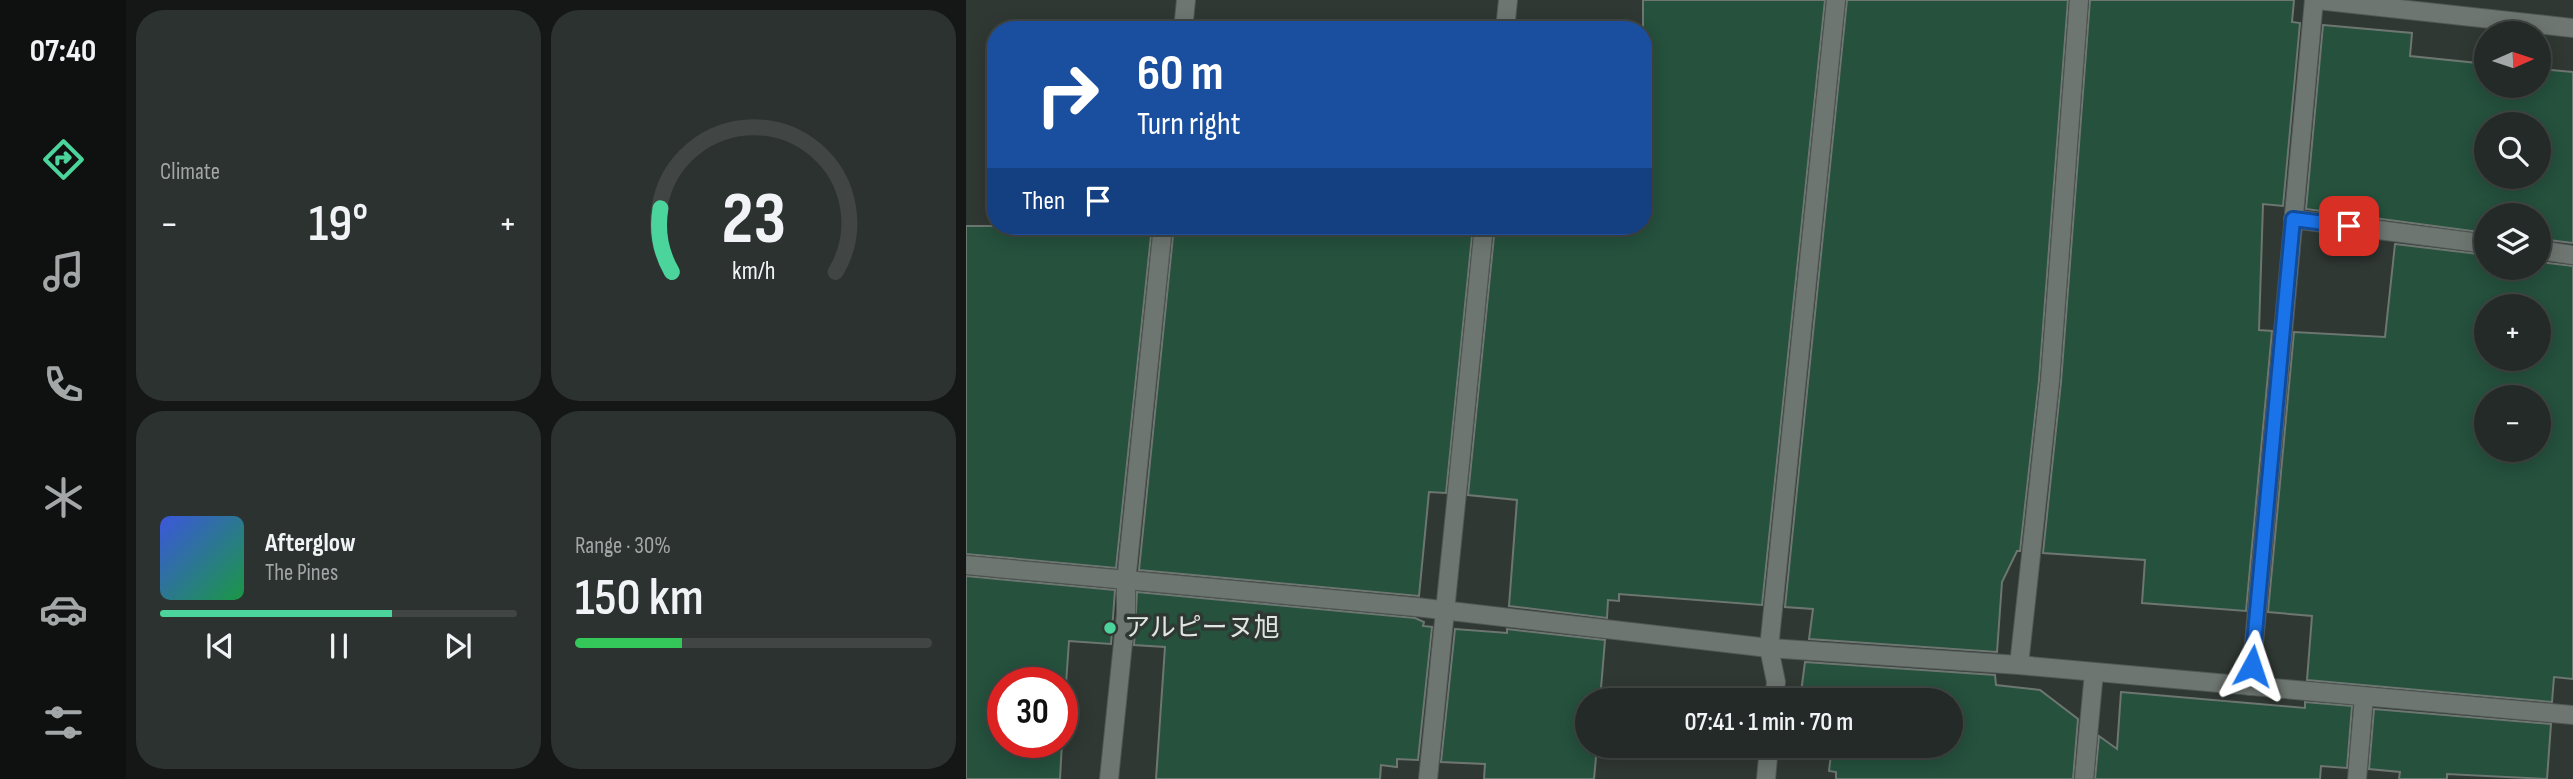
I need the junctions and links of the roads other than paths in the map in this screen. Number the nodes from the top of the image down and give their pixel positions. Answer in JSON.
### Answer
{"nodes":[{"id":1,"x":1186,"y":0,"type":"edge"},
{"id":2,"x":1508,"y":0,"type":"edge"},
{"id":3,"x":1836,"y":0,"type":"edge"},
{"id":4,"x":2079,"y":0,"type":"edge"},
{"id":5,"x":2316,"y":0,"type":"edge"},
{"id":6,"x":1184,"y":21,"type":"edge"},
{"id":7,"x":1505,"y":21,"type":"edge"},
{"id":8,"x":2573,"y":28,"type":"edge"},
{"id":9,"x":2293,"y":219,"type":"junction"},
{"id":10,"x":1162,"y":235,"type":"edge"},
{"id":11,"x":1483,"y":235,"type":"edge"},
{"id":12,"x":2474,"y":242,"type":"edge"},
{"id":13,"x":2551,"y":252,"type":"edge"},
{"id":14,"x":2573,"y":255,"type":"edge"},
{"id":15,"x":966,"y":565,"type":"edge"},
{"id":16,"x":1126,"y":582,"type":"junction"},
{"id":17,"x":1445,"y":611,"type":"junction"},
{"id":18,"x":1769,"y":648,"type":"junction"},
{"id":19,"x":2019,"y":665,"type":"junction"},
{"id":20,"x":2094,"y":672,"type":"junction"},
{"id":21,"x":2250,"y":686,"type":"junction"},
{"id":22,"x":1775,"y":688,"type":"edge"},
{"id":23,"x":2364,"y":696,"type":"junction"},
{"id":24,"x":2573,"y":715,"type":"edge"},
{"id":25,"x":1768,"y":758,"type":"edge"},
{"id":26,"x":1110,"y":779,"type":"edge"},
{"id":27,"x":1428,"y":779,"type":"edge"},
{"id":28,"x":1766,"y":779,"type":"edge"},
{"id":29,"x":2084,"y":779,"type":"edge"},
{"id":30,"x":2357,"y":779,"type":"edge"}],
"edges":[{"from":1,"to":6,"type":"street"},
{"from":2,"to":7,"type":"street"},
{"from":3,"to":18,"type":"street"},
{"from":4,"to":19,"type":"street"},
{"from":5,"to":8,"type":"street"},
{"from":5,"to":9,"type":"street"},
{"from":9,"to":12,"type":"street"},
{"from":9,"to":21,"type":"street"},
{"from":10,"to":16,"type":"street"},
{"from":11,"to":17,"type":"street"},
{"from":13,"to":14,"type":"street"},
{"from":15,"to":16,"type":"street"},
{"from":16,"to":17,"type":"street"},
{"from":16,"to":26,"type":"street"},
{"from":17,"to":18,"type":"street"},
{"from":17,"to":27,"type":"street"},
{"from":18,"to":19,"type":"street"},
{"from":18,"to":22,"type":"street"},
{"from":19,"to":20,"type":"street"},
{"from":20,"to":21,"type":"street"},
{"from":20,"to":29,"type":"street"},
{"from":21,"to":23,"type":"street"},
{"from":23,"to":24,"type":"street"},
{"from":23,"to":30,"type":"street"},
{"from":25,"to":28,"type":"street"}]}
